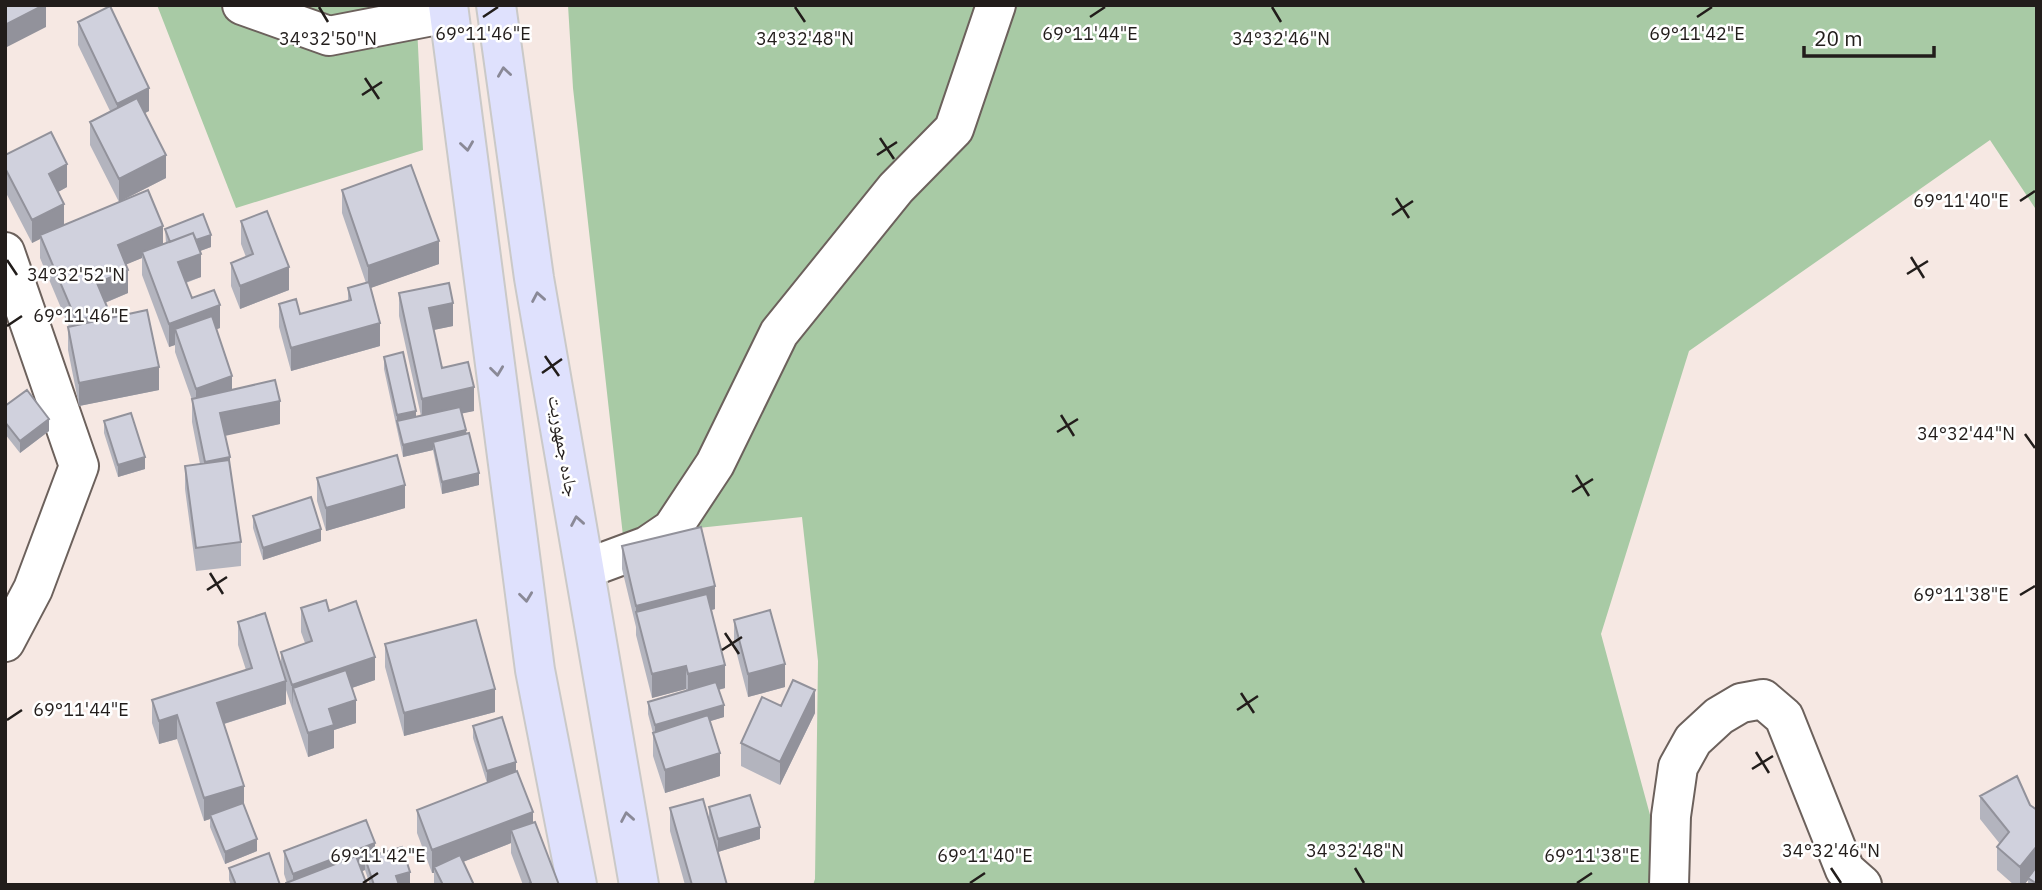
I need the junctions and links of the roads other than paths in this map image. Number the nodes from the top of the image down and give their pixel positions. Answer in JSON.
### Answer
{"nodes":[{"id":1,"x":242,"y":5,"type":"edge"},
{"id":2,"x":496,"y":5,"type":"edge"},
{"id":3,"x":996,"y":5,"type":"edge"},
{"id":4,"x":448,"y":9,"type":"edge"},
{"id":5,"x":5,"y":253,"type":"edge"},
{"id":6,"x":585,"y":569,"type":"junction"},
{"id":7,"x":5,"y":642,"type":"edge"},
{"id":8,"x":577,"y":885,"type":"edge"},
{"id":9,"x":639,"y":885,"type":"edge"},
{"id":10,"x":1668,"y":885,"type":"edge"},
{"id":11,"x":1862,"y":885,"type":"edge"}],
"edges":[{"from":1,"to":4,"type":"street"},
{"from":6,"to":2,"type":"main road","name":"جاده جمهوریت","one_way":true},
{"from":3,"to":6,"type":"street"},
{"from":4,"to":8,"type":"main road","one_way":true},
{"from":5,"to":7,"type":"street"},
{"from":9,"to":6,"type":"main road","name":"جاده جمهوریت","one_way":true},
{"from":10,"to":11,"type":"street"}]}
